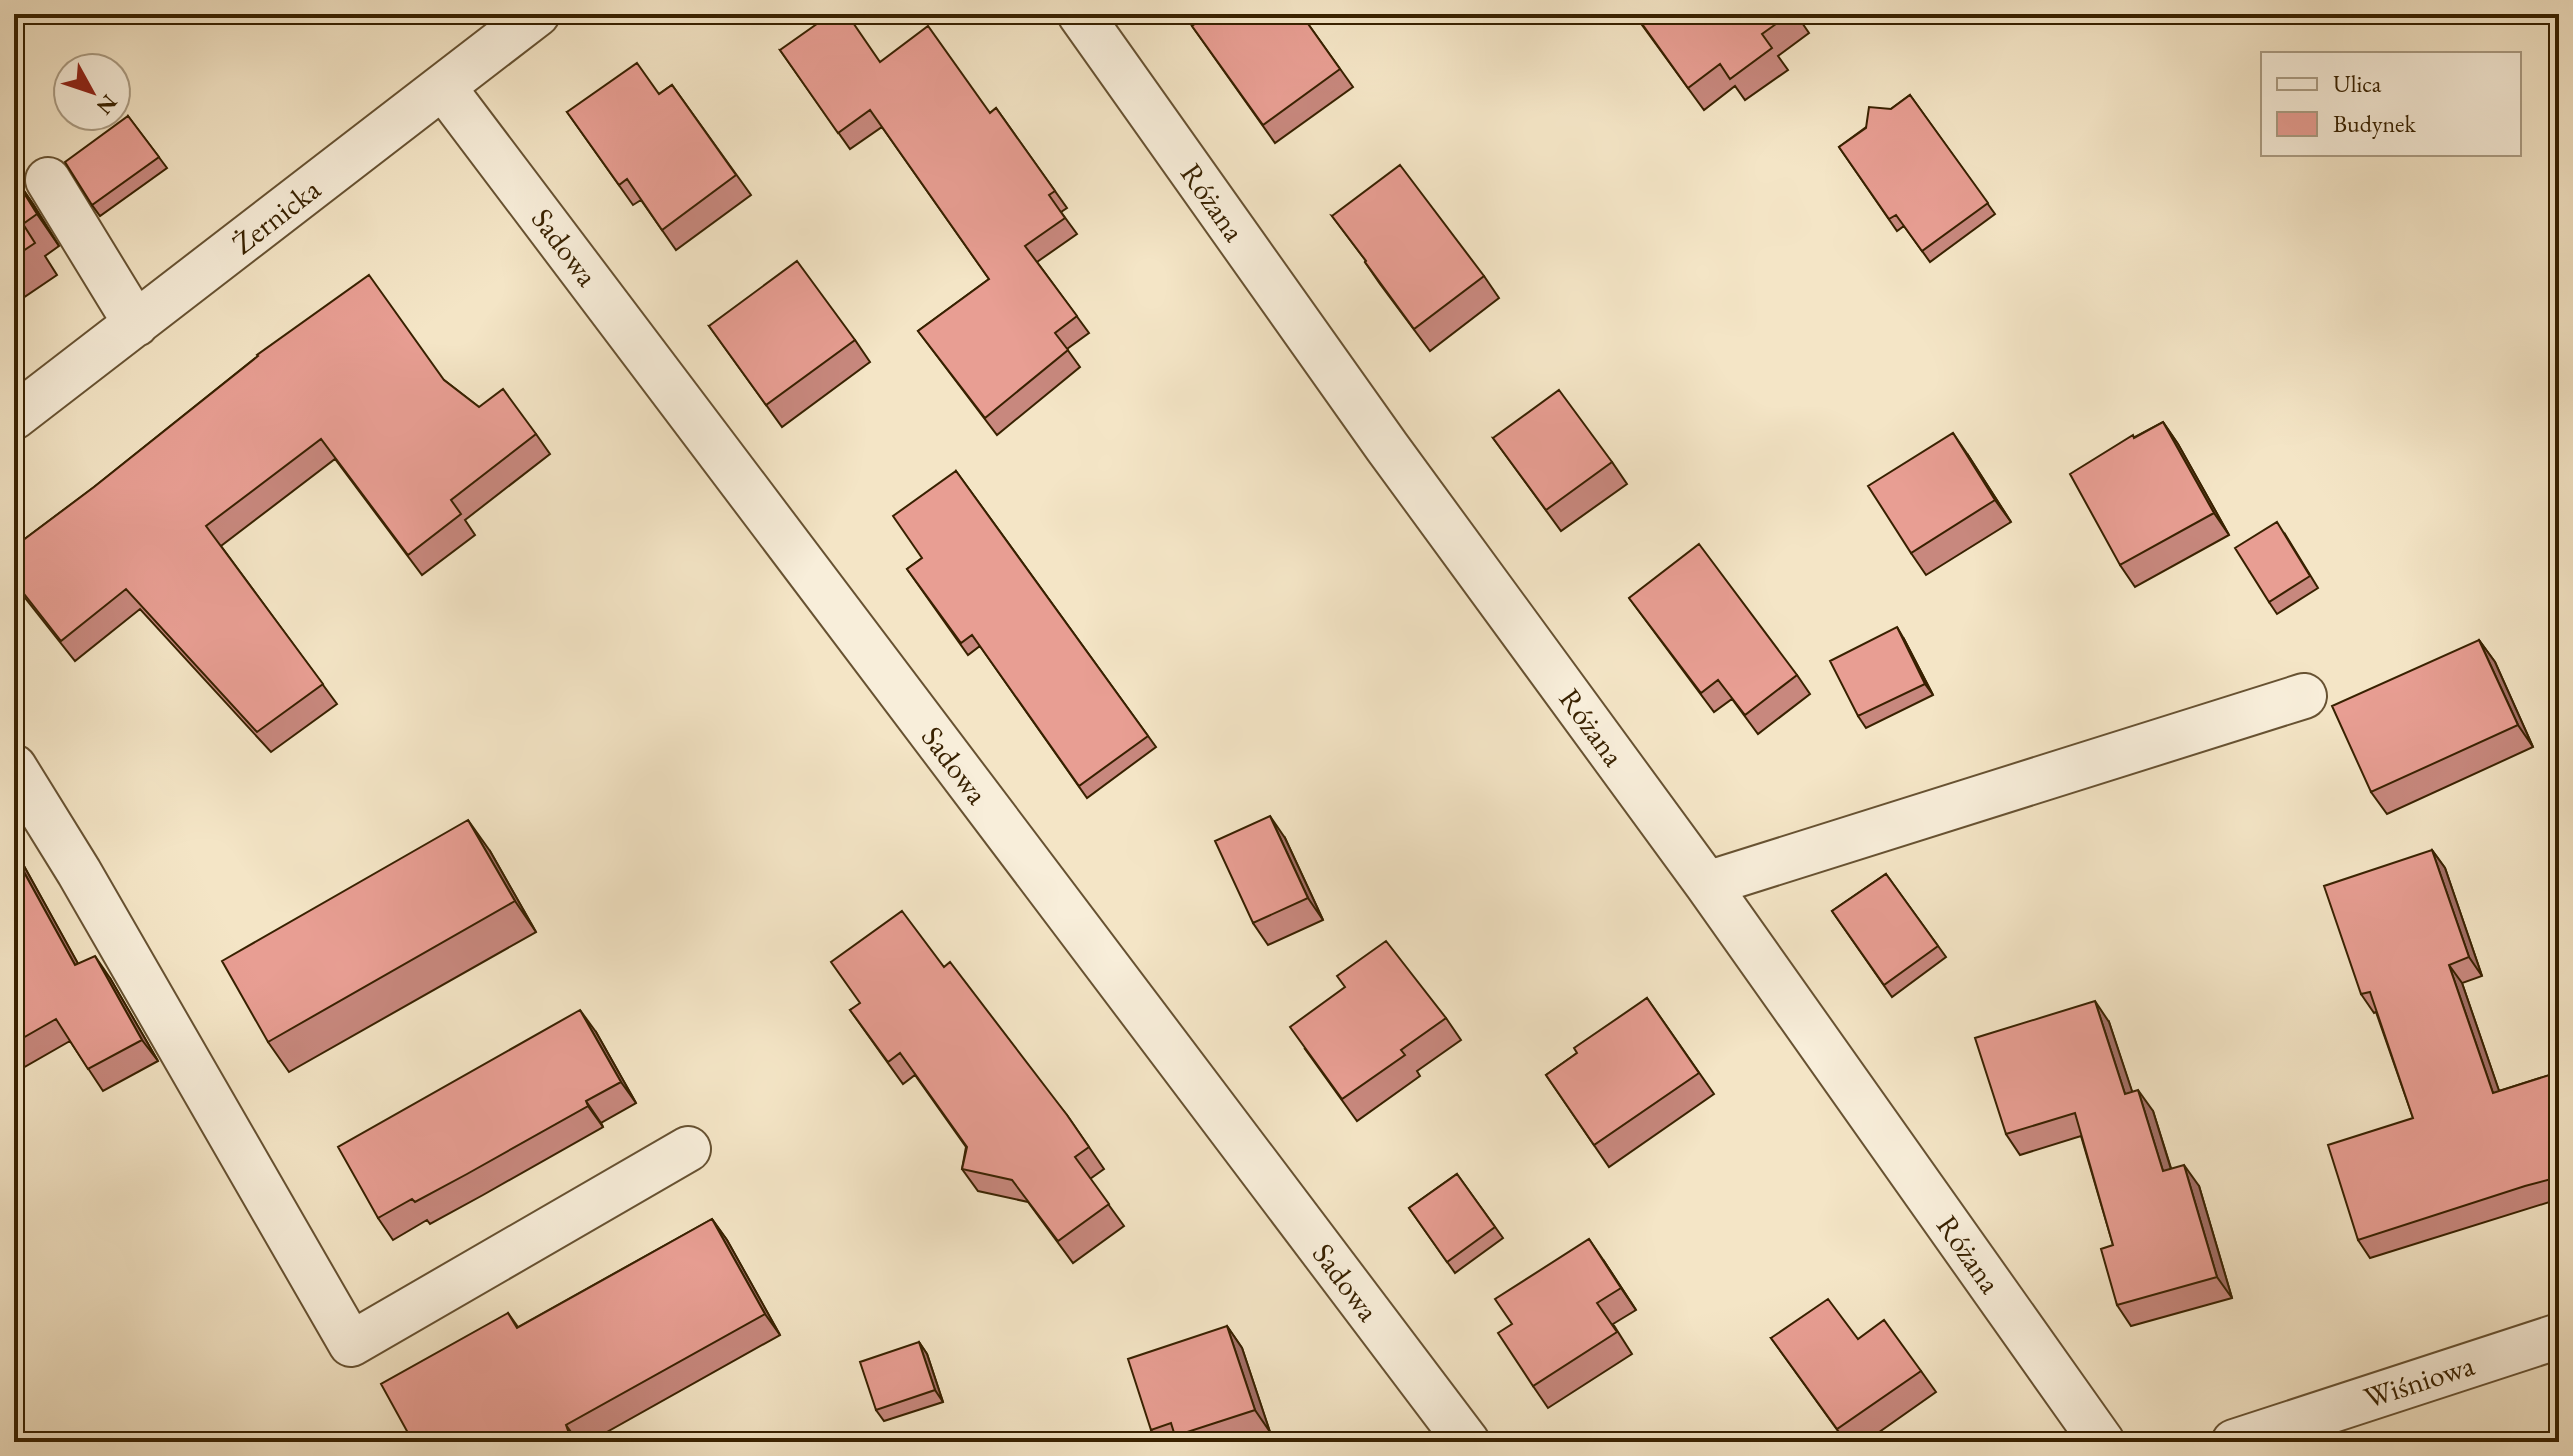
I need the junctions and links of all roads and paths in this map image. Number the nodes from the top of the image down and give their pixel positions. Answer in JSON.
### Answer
{"nodes":[{"id":1,"x":537,"y":14,"type":"edge"},
{"id":2,"x":1080,"y":14,"type":"edge"},
{"id":3,"x":443,"y":87,"type":"junction"},
{"id":4,"x":48,"y":180,"type":"dead end"},
{"id":5,"x":136,"y":324,"type":"junction"},
{"id":6,"x":14,"y":417,"type":"edge"},
{"id":7,"x":2304,"y":696,"type":"dead end"},
{"id":8,"x":14,"y":767,"type":"edge"},
{"id":9,"x":1707,"y":884,"type":"junction"},
{"id":10,"x":688,"y":1149,"type":"dead end"},
{"id":11,"x":2559,"y":1336,"type":"edge"},
{"id":12,"x":1467,"y":1442,"type":"edge"},
{"id":13,"x":2102,"y":1442,"type":"edge"},
{"id":14,"x":2234,"y":1442,"type":"edge"}],
"edges":[{"from":1,"to":3,"type":"street","name":"Żernicka"},
{"from":2,"to":9,"type":"street","name":"Różana"},
{"from":3,"to":5,"type":"street","name":"Żernicka"},
{"from":3,"to":12,"type":"street","name":"Sadowa"},
{"from":4,"to":5,"type":"street"},
{"from":5,"to":6,"type":"street","name":"Żernicka"},
{"from":7,"to":9,"type":"street"},
{"from":8,"to":10,"type":"street"},
{"from":9,"to":13,"type":"street","name":"Różana"},
{"from":11,"to":14,"type":"street","name":"Wiśniowa"}]}
